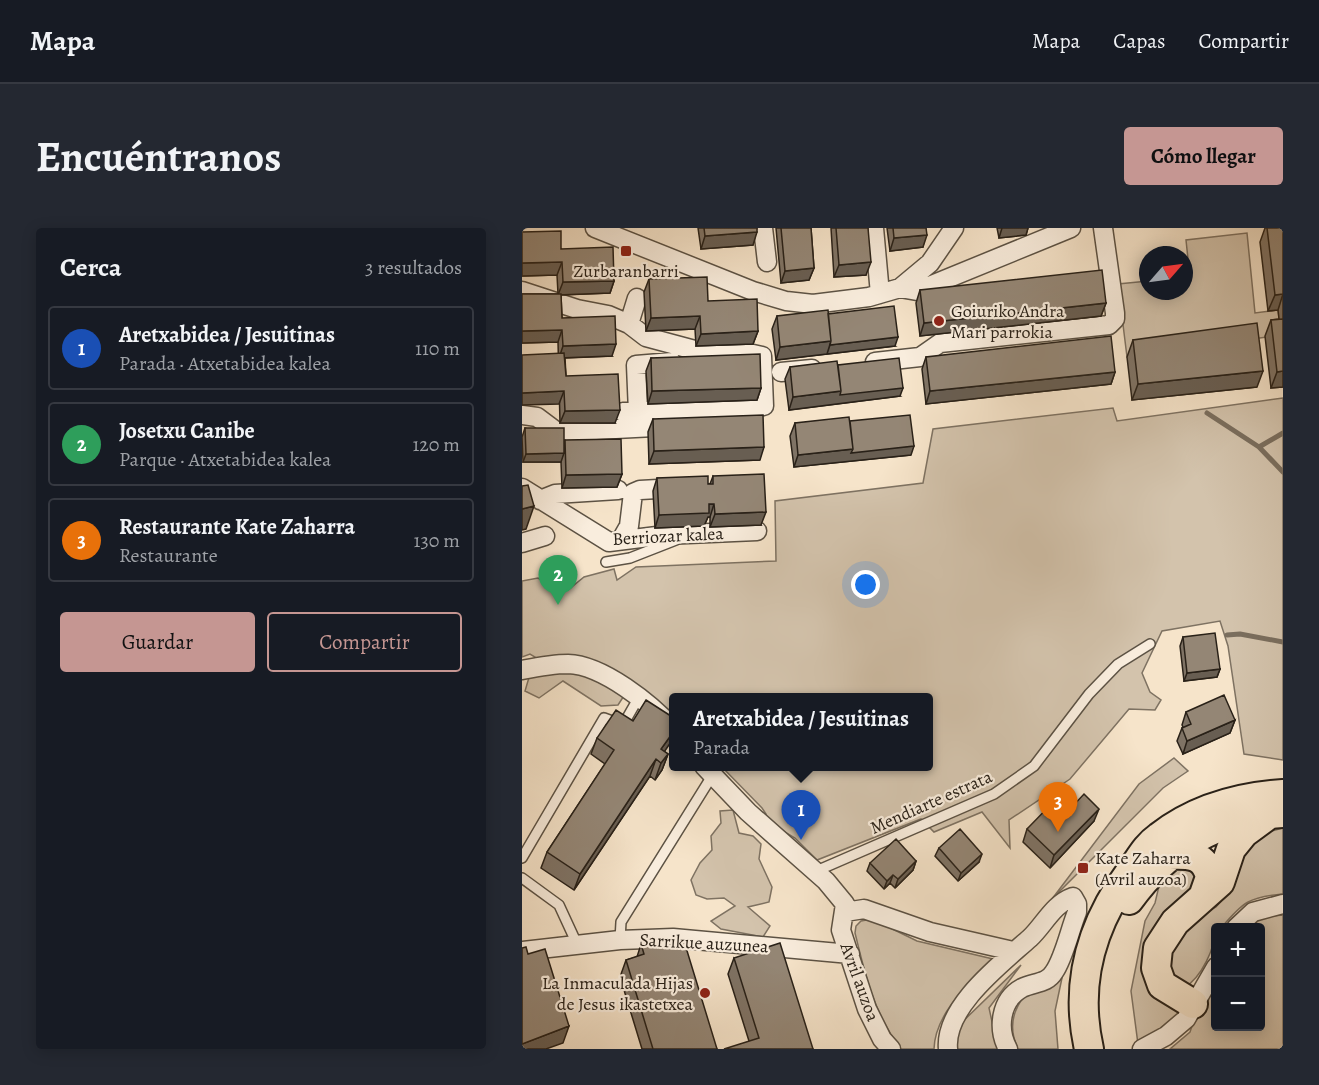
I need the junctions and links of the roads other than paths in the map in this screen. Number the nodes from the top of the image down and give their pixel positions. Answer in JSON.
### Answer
{"nodes":[{"id":1,"x":595,"y":228,"type":"edge"},
{"id":2,"x":763,"y":228,"type":"edge"},
{"id":3,"x":874,"y":228,"type":"edge"},
{"id":4,"x":954,"y":228,"type":"edge"},
{"id":5,"x":1071,"y":228,"type":"edge"},
{"id":6,"x":1103,"y":228,"type":"edge"},
{"id":7,"x":1043,"y":233,"type":"edge"},
{"id":8,"x":766,"y":262,"type":"dead end"},
{"id":9,"x":900,"y":288,"type":"junction"},
{"id":10,"x":522,"y":291,"type":"edge"},
{"id":11,"x":880,"y":294,"type":"junction"},
{"id":12,"x":637,"y":298,"type":"dead end"},
{"id":13,"x":628,"y":324,"type":"junction"},
{"id":14,"x":1109,"y":326,"type":"junction"},
{"id":15,"x":949,"y":358,"type":"edge"},
{"id":16,"x":685,"y":361,"type":"edge"},
{"id":17,"x":858,"y":364,"type":"edge"},
{"id":18,"x":825,"y":367,"type":"edge"},
{"id":19,"x":781,"y":372,"type":"dead end"},
{"id":20,"x":522,"y":415,"type":"edge"},
{"id":21,"x":730,"y":422,"type":"edge"},
{"id":22,"x":699,"y":487,"type":"edge"},
{"id":23,"x":522,"y":488,"type":"edge"},
{"id":24,"x":618,"y":490,"type":"dead end"},
{"id":25,"x":540,"y":500,"type":"junction"},
{"id":26,"x":757,"y":531,"type":"dead end"},
{"id":27,"x":692,"y":534,"type":"junction"},
{"id":28,"x":545,"y":536,"type":"dead end"},
{"id":29,"x":621,"y":540,"type":"junction"},
{"id":30,"x":522,"y":543,"type":"edge"},
{"id":31,"x":606,"y":562,"type":"dead end"},
{"id":32,"x":1150,"y":644,"type":"dead end"},
{"id":33,"x":522,"y":670,"type":"edge"},
{"id":34,"x":639,"y":697,"type":"junction"},
{"id":35,"x":669,"y":724,"type":"edge"},
{"id":36,"x":708,"y":771,"type":"edge"},
{"id":37,"x":1278,"y":808,"type":"edge"},
{"id":38,"x":1231,"y":849,"type":"junction"},
{"id":39,"x":1141,"y":852,"type":"junction"},
{"id":40,"x":1169,"y":855,"type":"junction"},
{"id":41,"x":1199,"y":857,"type":"junction"},
{"id":42,"x":522,"y":858,"type":"edge"},
{"id":43,"x":814,"y":872,"type":"junction"},
{"id":44,"x":522,"y":878,"type":"edge"},
{"id":45,"x":1203,"y":897,"type":"junction"},
{"id":46,"x":1283,"y":904,"type":"edge"},
{"id":47,"x":845,"y":912,"type":"junction"},
{"id":48,"x":1241,"y":923,"type":"edge"},
{"id":49,"x":620,"y":940,"type":"junction"},
{"id":50,"x":577,"y":944,"type":"junction"},
{"id":51,"x":522,"y":951,"type":"edge"},
{"id":52,"x":1013,"y":951,"type":"junction"},
{"id":53,"x":850,"y":954,"type":"junction"},
{"id":54,"x":1211,"y":974,"type":"edge"},
{"id":55,"x":1193,"y":1004,"type":"junction"},
{"id":56,"x":891,"y":1049,"type":"edge"},
{"id":57,"x":948,"y":1049,"type":"edge"},
{"id":58,"x":1008,"y":1049,"type":"edge"},
{"id":59,"x":1073,"y":1049,"type":"edge"},
{"id":60,"x":1089,"y":1049,"type":"edge"},
{"id":61,"x":1106,"y":1049,"type":"edge"},
{"id":62,"x":1142,"y":1049,"type":"edge"}],
"edges":[{"from":1,"to":11,"type":"street"},
{"from":2,"to":8,"type":"street"},
{"from":3,"to":11,"type":"street"},
{"from":4,"to":9,"type":"street"},
{"from":5,"to":7,"type":"street"},
{"from":6,"to":14,"type":"street"},
{"from":7,"to":9,"type":"street"},
{"from":9,"to":11,"type":"street"},
{"from":10,"to":13,"type":"street"},
{"from":12,"to":13,"type":"street"},
{"from":13,"to":16,"type":"street"},
{"from":14,"to":15,"type":"street"},
{"from":14,"to":17,"type":"street"},
{"from":18,"to":19,"type":"street"},
{"from":20,"to":21,"type":"street"},
{"from":22,"to":29,"type":"street"},
{"from":23,"to":25,"type":"street","name":"Berriozar kalea"},
{"from":24,"to":25,"type":"street"},
{"from":25,"to":29,"type":"street","name":"Berriozar kalea"},
{"from":26,"to":27,"type":"street","name":"Berriozar kalea"},
{"from":27,"to":29,"type":"street","name":"Berriozar kalea"},
{"from":27,"to":31,"type":"lane"},
{"from":28,"to":30,"type":"street"},
{"from":32,"to":43,"type":"lane","name":"Mendiarte estrata"},
{"from":33,"to":34,"type":"street"},
{"from":34,"to":35,"type":"street"},
{"from":34,"to":42,"type":"lane"},
{"from":36,"to":43,"type":"street"},
{"from":36,"to":49,"type":"lane"},
{"from":37,"to":38,"type":"main road"},
{"from":37,"to":39,"type":"main road"},
{"from":37,"to":40,"type":"main road"},
{"from":38,"to":41,"type":"main road"},
{"from":38,"to":45,"type":"main road"},
{"from":39,"to":59,"type":"main road"},
{"from":39,"to":60,"type":"main road"},
{"from":40,"to":41,"type":"main road"},
{"from":40,"to":61,"type":"main road"},
{"from":41,"to":45,"type":"main road"},
{"from":43,"to":47,"type":"street"},
{"from":44,"to":50,"type":"lane"},
{"from":45,"to":55,"type":"main road"},
{"from":46,"to":48,"type":"street"},
{"from":47,"to":52,"type":"street"},
{"from":47,"to":53,"type":"street","name":"Avril auzoa"},
{"from":49,"to":50,"type":"street","name":"Sarrikue auzunea"},
{"from":49,"to":53,"type":"street","name":"Sarrikue auzunea"},
{"from":50,"to":51,"type":"street","name":"Sarrikue auzunea"},
{"from":52,"to":57,"type":"street"},
{"from":52,"to":58,"type":"street"},
{"from":53,"to":56,"type":"street","name":"Avril auzoa"},
{"from":54,"to":55,"type":"street"},
{"from":55,"to":62,"type":"street"}]}
